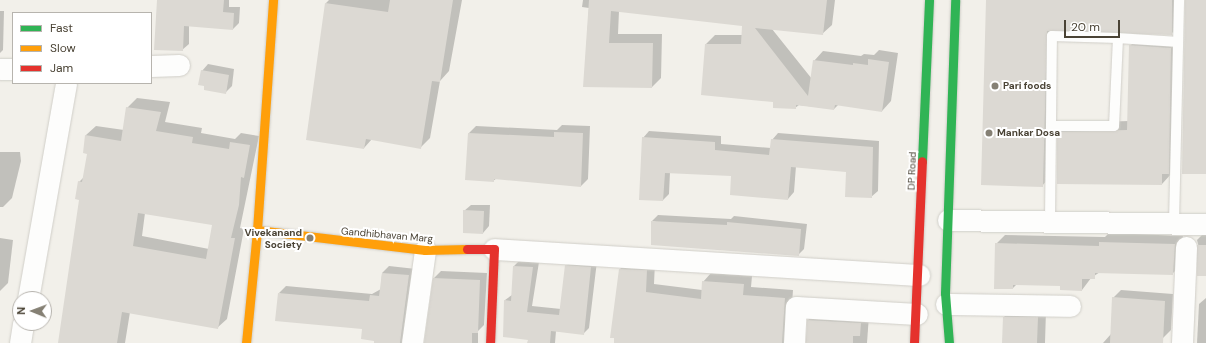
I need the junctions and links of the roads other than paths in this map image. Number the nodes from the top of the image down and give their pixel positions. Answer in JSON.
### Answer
{"nodes":[{"id":1,"x":273,"y":0,"type":"edge"},
{"id":2,"x":929,"y":0,"type":"edge"},
{"id":3,"x":955,"y":0,"type":"edge"},
{"id":4,"x":1179,"y":0,"type":"edge"},
{"id":5,"x":1118,"y":38,"type":"junction"},
{"id":6,"x":1178,"y":42,"type":"junction"},
{"id":7,"x":152,"y":66,"type":"edge"},
{"id":8,"x":180,"y":66,"type":"dead end"},
{"id":9,"x":12,"y":69,"type":"edge"},
{"id":10,"x":0,"y":70,"type":"edge"},
{"id":11,"x":66,"y":84,"type":"edge"},
{"id":12,"x":1051,"y":126,"type":"junction"},
{"id":13,"x":948,"y":220,"type":"junction"},
{"id":14,"x":1050,"y":221,"type":"junction"},
{"id":15,"x":1174,"y":223,"type":"junction"},
{"id":16,"x":1206,"y":224,"type":"edge"},
{"id":17,"x":257,"y":230,"type":"junction"},
{"id":18,"x":1186,"y":247,"type":"dead end"},
{"id":19,"x":494,"y":249,"type":"junction"},
{"id":20,"x":425,"y":250,"type":"junction"},
{"id":21,"x":919,"y":275,"type":"junction"},
{"id":22,"x":29,"y":291,"type":"edge"},
{"id":23,"x":946,"y":304,"type":"junction"},
{"id":24,"x":1070,"y":306,"type":"dead end"},
{"id":25,"x":917,"y":314,"type":"junction"},
{"id":26,"x":22,"y":331,"type":"edge"},
{"id":27,"x":20,"y":343,"type":"edge"},
{"id":28,"x":246,"y":343,"type":"edge"},
{"id":29,"x":412,"y":343,"type":"edge"},
{"id":30,"x":490,"y":343,"type":"edge"},
{"id":31,"x":794,"y":343,"type":"edge"},
{"id":32,"x":914,"y":343,"type":"edge"},
{"id":33,"x":949,"y":343,"type":"edge"},
{"id":34,"x":1182,"y":343,"type":"edge"}],
"edges":[{"from":1,"to":17,"type":"main road"},
{"from":2,"to":21,"type":"main road","name":"DP Road"},
{"from":3,"to":13,"type":"main road"},
{"from":4,"to":6,"type":"lane"},
{"from":5,"to":6,"type":"lane"},
{"from":5,"to":12,"type":"lane"},
{"from":5,"to":12,"type":"lane"},
{"from":6,"to":15,"type":"lane"},
{"from":7,"to":8,"type":"street"},
{"from":9,"to":10,"type":"street"},
{"from":11,"to":22,"type":"street"},
{"from":12,"to":14,"type":"lane"},
{"from":13,"to":14,"type":"street"},
{"from":13,"to":23,"type":"main road"},
{"from":14,"to":15,"type":"street"},
{"from":15,"to":16,"type":"street"},
{"from":17,"to":20,"type":"main road","name":"Gandhibhavan Marg"},
{"from":17,"to":28,"type":"main road"},
{"from":18,"to":34,"type":"street"},
{"from":19,"to":20,"type":"main road","name":"Gandhibhavan Marg"},
{"from":19,"to":21,"type":"street"},
{"from":19,"to":30,"type":"main road"},
{"from":20,"to":29,"type":"street"},
{"from":21,"to":25,"type":"main road","name":"DP Road"},
{"from":23,"to":24,"type":"street"},
{"from":23,"to":33,"type":"main road"},
{"from":25,"to":31,"type":"street"},
{"from":25,"to":32,"type":"main road","name":"DP Road"},
{"from":26,"to":27,"type":"street"}]}
